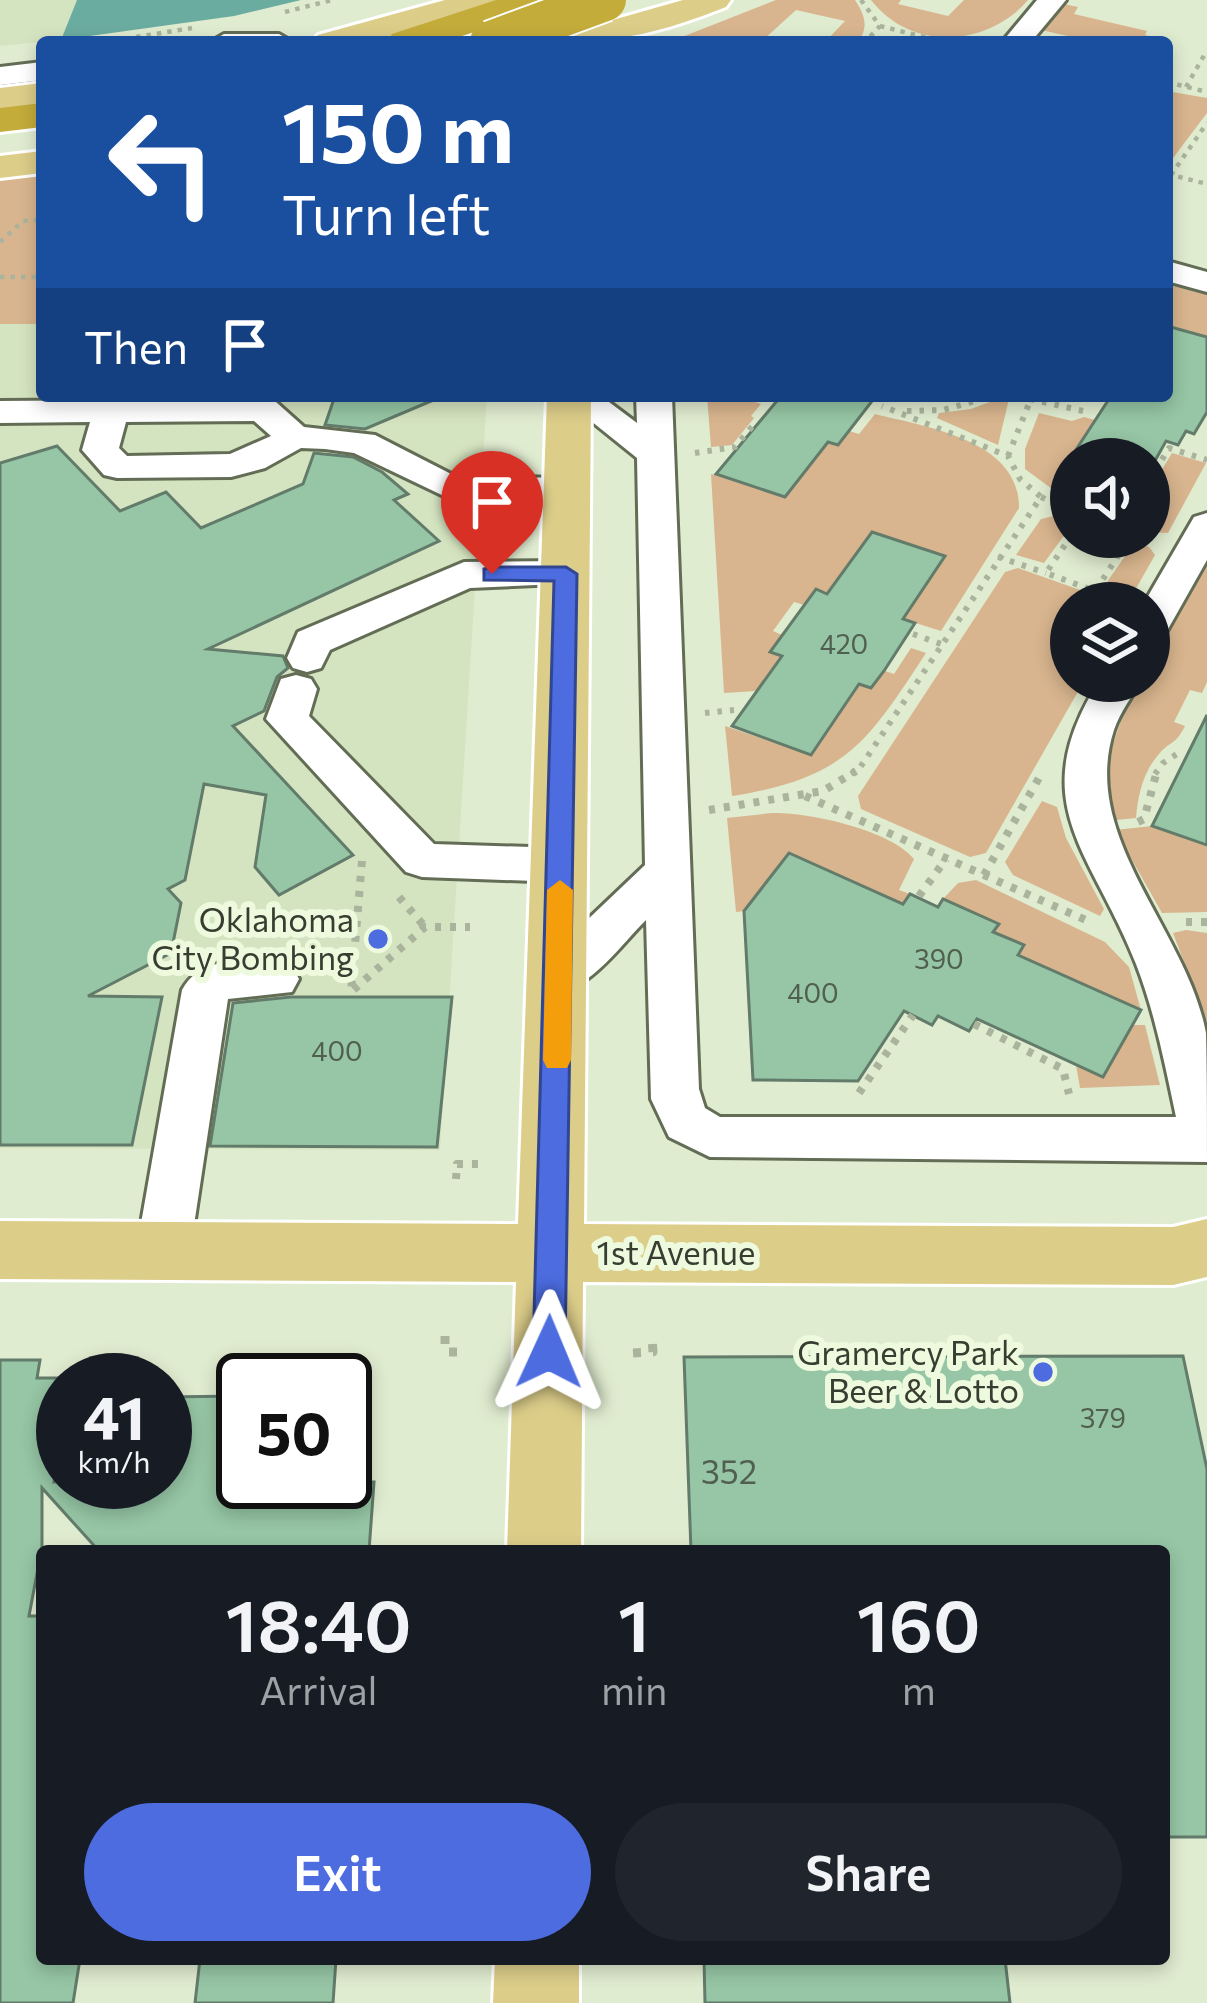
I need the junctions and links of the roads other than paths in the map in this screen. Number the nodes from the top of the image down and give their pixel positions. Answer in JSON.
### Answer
{"nodes":[{"id":1,"x":484,"y":0,"type":"edge"},
{"id":2,"x":532,"y":0,"type":"edge"},
{"id":3,"x":571,"y":0,"type":"edge"},
{"id":4,"x":605,"y":0,"type":"edge"},
{"id":5,"x":714,"y":0,"type":"edge"},
{"id":6,"x":1052,"y":0,"type":"edge"},
{"id":7,"x":641,"y":34,"type":"edge"},
{"id":8,"x":352,"y":36,"type":"edge"},
{"id":9,"x":424,"y":36,"type":"edge"},
{"id":10,"x":507,"y":36,"type":"edge"},
{"id":11,"x":577,"y":36,"type":"edge"},
{"id":12,"x":1021,"y":36,"type":"edge"},
{"id":13,"x":36,"y":72,"type":"edge"},
{"id":14,"x":0,"y":76,"type":"edge"},
{"id":15,"x":36,"y":95,"type":"edge"},
{"id":16,"x":0,"y":99,"type":"edge"},
{"id":17,"x":36,"y":116,"type":"edge"},
{"id":18,"x":0,"y":120,"type":"edge"},
{"id":19,"x":36,"y":143,"type":"edge"},
{"id":20,"x":0,"y":146,"type":"edge"},
{"id":21,"x":36,"y":163,"type":"edge"},
{"id":22,"x":0,"y":167,"type":"edge"},
{"id":23,"x":1173,"y":273,"type":"edge"},
{"id":24,"x":1207,"y":282,"type":"edge"},
{"id":25,"x":569,"y":402,"type":"edge"},
{"id":26,"x":588,"y":402,"type":"edge"},
{"id":27,"x":656,"y":402,"type":"edge"},
{"id":28,"x":0,"y":412,"type":"edge"},
{"id":29,"x":112,"y":412,"type":"junction"},
{"id":30,"x":316,"y":439,"type":"junction"},
{"id":31,"x":674,"y":453,"type":"junction"},
{"id":32,"x":567,"y":489,"type":"junction"},
{"id":33,"x":1207,"y":525,"type":"edge"},
{"id":34,"x":566,"y":574,"type":"junction"},
{"id":35,"x":1170,"y":591,"type":"edge"},
{"id":36,"x":1108,"y":702,"type":"edge"},
{"id":37,"x":561,"y":866,"type":"junction"},
{"id":38,"x":666,"y":872,"type":"junction"},
{"id":39,"x":559,"y":976,"type":"junction"},
{"id":40,"x":275,"y":979,"type":"dead end"},
{"id":41,"x":1207,"y":1139,"type":"edge"},
{"id":42,"x":1207,"y":1247,"type":"edge"},
{"id":43,"x":0,"y":1250,"type":"edge"},
{"id":44,"x":163,"y":1252,"type":"junction"},
{"id":45,"x":551,"y":1253,"type":"junction"},
{"id":46,"x":544,"y":1545,"type":"edge"},
{"id":47,"x":537,"y":1965,"type":"edge"},
{"id":48,"x":536,"y":2003,"type":"edge"}],
"edges":[{"from":1,"to":8,"type":"main road"},
{"from":2,"to":9,"type":"highway"},
{"from":3,"to":11,"type":"main road"},
{"from":4,"to":10,"type":"highway","bridge":true},
{"from":5,"to":7,"type":"main road"},
{"from":6,"to":12,"type":"street"},
{"from":13,"to":14,"type":"street"},
{"from":15,"to":16,"type":"main road"},
{"from":17,"to":18,"type":"highway"},
{"from":19,"to":20,"type":"highway"},
{"from":21,"to":22,"type":"main road"},
{"from":23,"to":24,"type":"street"},
{"from":25,"to":32,"type":"main road"},
{"from":26,"to":31,"type":"street"},
{"from":27,"to":31,"type":"street"},
{"from":28,"to":29,"type":"street"},
{"from":29,"to":30,"type":"street"},
{"from":29,"to":30,"type":"street"},
{"from":30,"to":32,"type":"street"},
{"from":31,"to":38,"type":"street"},
{"from":32,"to":34,"type":"main road"},
{"from":33,"to":35,"type":"street"},
{"from":34,"to":37,"type":"main road"},
{"from":34,"to":37,"type":"street"},
{"from":36,"to":41,"type":"street"},
{"from":37,"to":39,"type":"main road"},
{"from":38,"to":39,"type":"street"},
{"from":38,"to":41,"type":"street"},
{"from":39,"to":45,"type":"main road"},
{"from":40,"to":44,"type":"street"},
{"from":42,"to":45,"type":"main road","name":"1st Avenue"},
{"from":43,"to":44,"type":"main road","name":"1st Avenue"},
{"from":44,"to":45,"type":"main road","name":"1st Avenue"},
{"from":45,"to":46,"type":"main road"},
{"from":47,"to":48,"type":"main road"}]}
